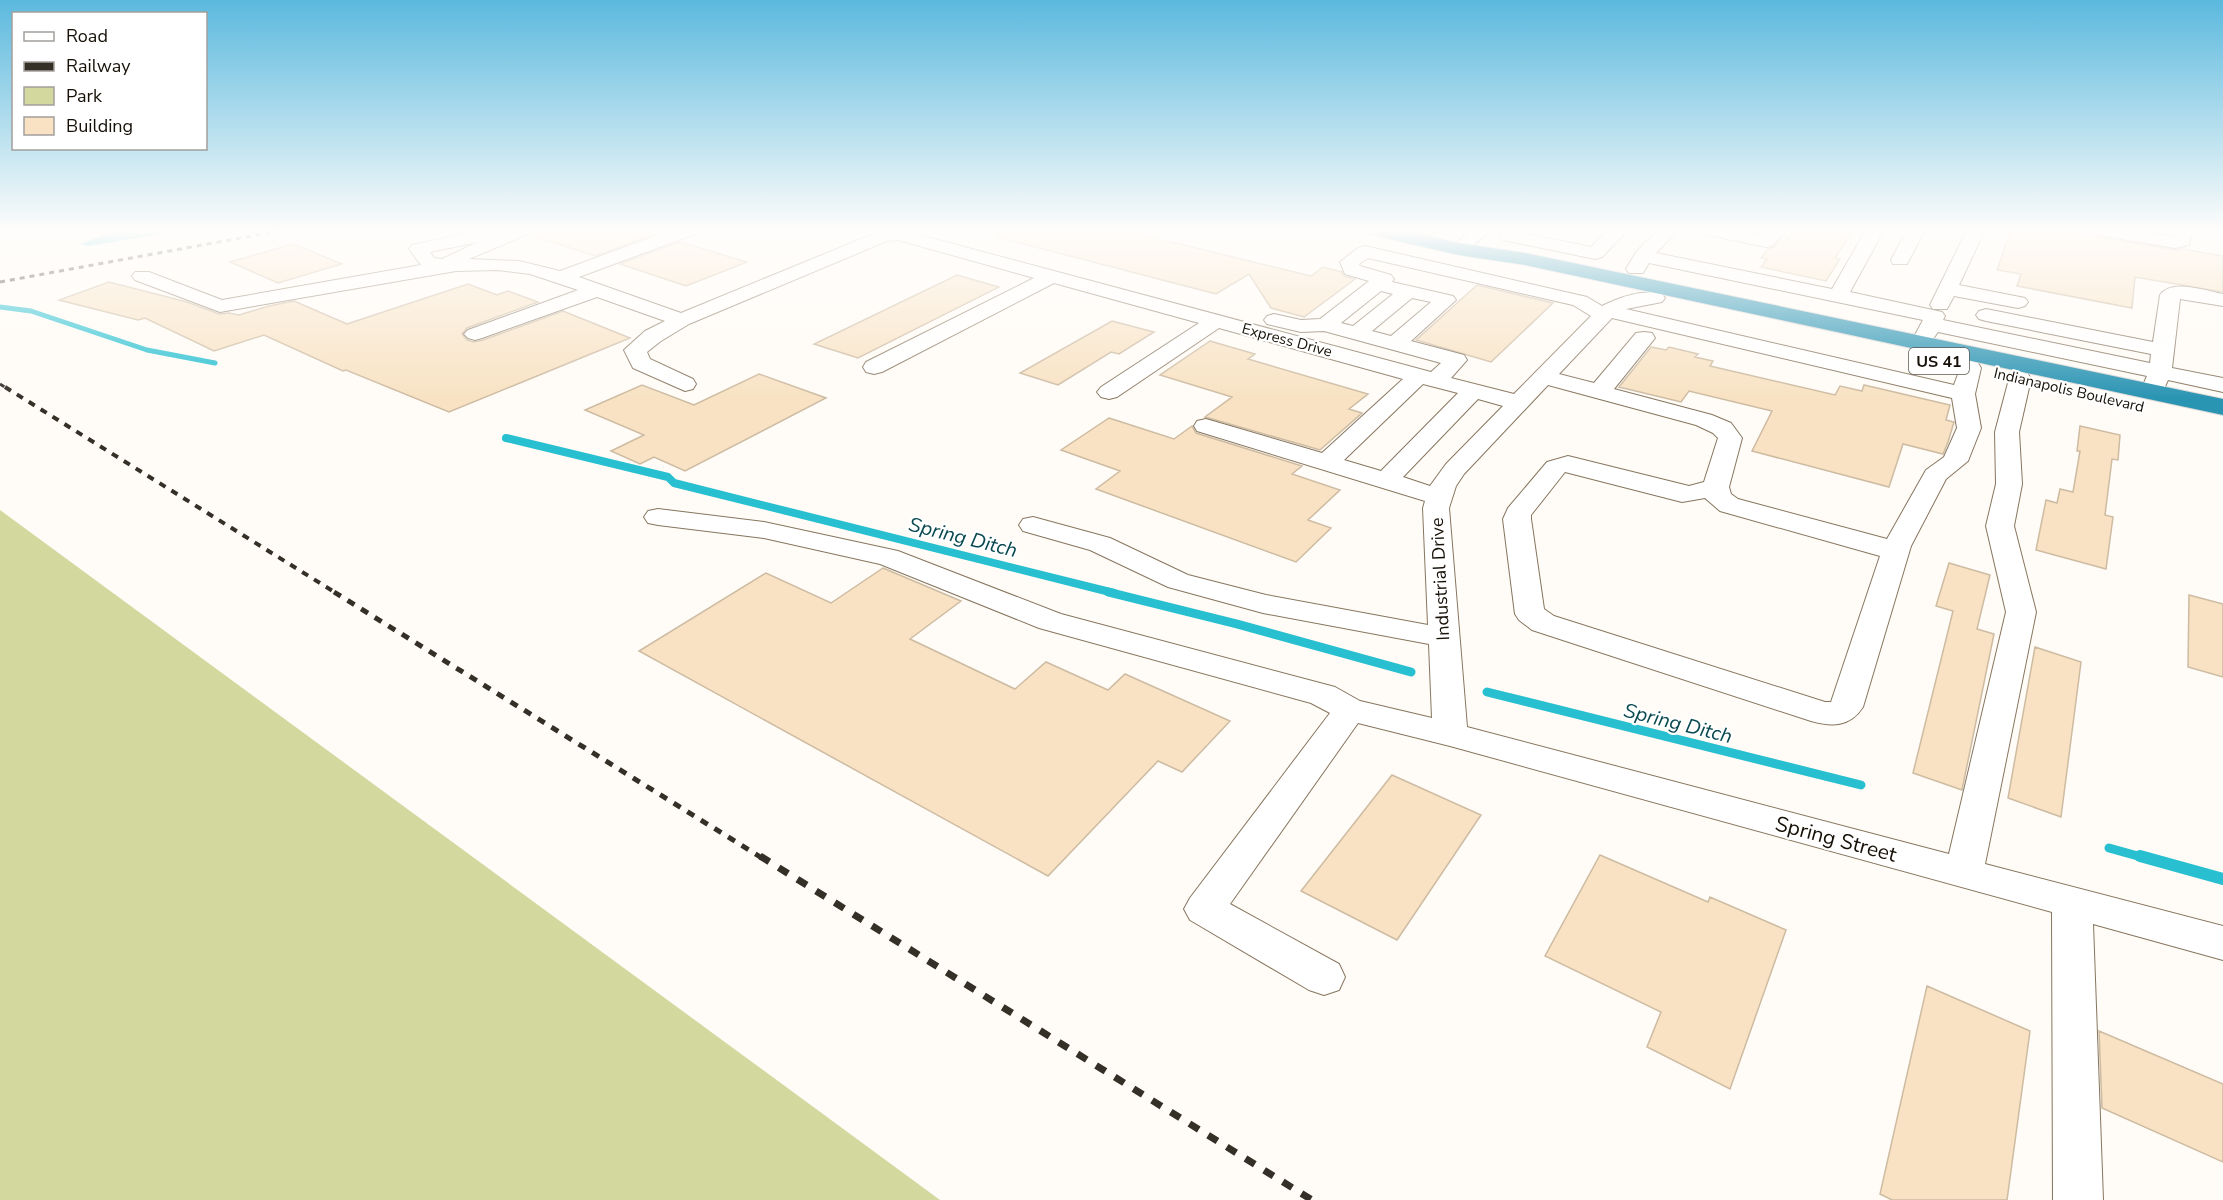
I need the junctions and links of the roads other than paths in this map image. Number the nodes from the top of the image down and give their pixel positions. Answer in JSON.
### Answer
{"nodes":[{"id":1,"x":168,"y":286,"type":"edge"},
{"id":2,"x":332,"y":286,"type":"edge"},
{"id":3,"x":585,"y":286,"type":"edge"},
{"id":4,"x":764,"y":286,"type":"edge"},
{"id":5,"x":1033,"y":286,"type":"edge"},
{"id":6,"x":1085,"y":286,"type":"edge"},
{"id":7,"x":1374,"y":286,"type":"edge"},
{"id":8,"x":1386,"y":286,"type":"edge"},
{"id":9,"x":1514,"y":286,"type":"edge"},
{"id":10,"x":1573,"y":286,"type":"edge"},
{"id":11,"x":1604,"y":286,"type":"edge"},
{"id":12,"x":1623,"y":286,"type":"edge"},
{"id":13,"x":1717,"y":286,"type":"edge"},
{"id":14,"x":1790,"y":286,"type":"edge"},
{"id":15,"x":1844,"y":286,"type":"edge"},
{"id":16,"x":1949,"y":286,"type":"edge"},
{"id":17,"x":596,"y":290,"type":"junction"},
{"id":18,"x":1408,"y":291,"type":"junction"},
{"id":19,"x":1838,"y":296,"type":"junction"},
{"id":20,"x":1708,"y":297,"type":"junction"},
{"id":21,"x":1613,"y":299,"type":"junction"},
{"id":22,"x":2223,"y":300,"type":"edge"},
{"id":23,"x":1935,"y":315,"type":"junction"},
{"id":24,"x":682,"y":320,"type":"junction"},
{"id":25,"x":1216,"y":321,"type":"junction"},
{"id":26,"x":1325,"y":325,"type":"junction"},
{"id":27,"x":1650,"y":330,"type":"junction"},
{"id":28,"x":1253,"y":331,"type":"junction"},
{"id":29,"x":1357,"y":333,"type":"junction"},
{"id":30,"x":475,"y":334,"type":"dead end"},
{"id":31,"x":1396,"y":343,"type":"junction"},
{"id":32,"x":1870,"y":346,"type":"junction"},
{"id":33,"x":2160,"y":361,"type":"junction"},
{"id":34,"x":874,"y":367,"type":"dead end"},
{"id":35,"x":1970,"y":368,"type":"junction"},
{"id":36,"x":1859,"y":370,"type":"junction"},
{"id":37,"x":1544,"y":377,"type":"junction"},
{"id":38,"x":1427,"y":378,"type":"junction"},
{"id":39,"x":2020,"y":379,"type":"junction"},
{"id":40,"x":685,"y":384,"type":"dead end"},
{"id":41,"x":2223,"y":385,"type":"edge"},
{"id":42,"x":1474,"y":390,"type":"junction"},
{"id":43,"x":1109,"y":392,"type":"dead end"},
{"id":44,"x":1599,"y":392,"type":"junction"},
{"id":45,"x":1963,"y":394,"type":"junction"},
{"id":46,"x":1519,"y":403,"type":"junction"},
{"id":47,"x":2223,"y":407,"type":"edge"},
{"id":48,"x":2223,"y":424,"type":"edge"},
{"id":49,"x":1206,"y":426,"type":"dead end"},
{"id":50,"x":1327,"y":462,"type":"junction"},
{"id":51,"x":1386,"y":480,"type":"junction"},
{"id":52,"x":1716,"y":487,"type":"junction"},
{"id":53,"x":1440,"y":496,"type":"junction"},
{"id":54,"x":658,"y":517,"type":"dead end"},
{"id":55,"x":1033,"y":525,"type":"dead end"},
{"id":56,"x":1897,"y":546,"type":"junction"},
{"id":57,"x":1444,"y":637,"type":"junction"},
{"id":58,"x":1350,"y":710,"type":"junction"},
{"id":59,"x":1450,"y":734,"type":"junction"},
{"id":60,"x":1964,"y":873,"type":"junction"},
{"id":61,"x":2072,"y":902,"type":"junction"},
{"id":62,"x":2223,"y":943,"type":"edge"},
{"id":63,"x":1324,"y":977,"type":"dead end"},
{"id":64,"x":2078,"y":1200,"type":"edge"}],
"edges":[{"from":1,"to":2,"type":"street"},
{"from":3,"to":17,"type":"street"},
{"from":4,"to":24,"type":"street","name":"Express Drive"},
{"from":5,"to":34,"type":"street"},
{"from":6,"to":25,"type":"street","name":"Express Drive"},
{"from":7,"to":26,"type":"street"},
{"from":8,"to":18,"type":"street"},
{"from":9,"to":21,"type":"street"},
{"from":10,"to":21,"type":"highway","name":"Indianapolis Boulevard","number":"US 41"},
{"from":11,"to":21,"type":"highway","name":"Indianapolis Boulevard","number":"US 41"},
{"from":12,"to":21,"type":"street","name":"Industrial Drive"},
{"from":13,"to":20,"type":"street"},
{"from":14,"to":19,"type":"street"},
{"from":15,"to":19,"type":"street"},
{"from":16,"to":23,"type":"street"},
{"from":17,"to":24,"type":"street"},
{"from":17,"to":30,"type":"street"},
{"from":18,"to":29,"type":"street"},
{"from":18,"to":31,"type":"street"},
{"from":19,"to":23,"type":"street"},
{"from":20,"to":21,"type":"highway","name":"Indianapolis Boulevard","number":"US 41"},
{"from":20,"to":23,"type":"highway","name":"Indianapolis Boulevard","number":"US 41"},
{"from":21,"to":27,"type":"street"},
{"from":21,"to":32,"type":"highway","name":"Indianapolis Boulevard","number":"US 41"},
{"from":21,"to":37,"type":"street","name":"Industrial Drive"},
{"from":22,"to":33,"type":"street"},
{"from":23,"to":33,"type":"highway","name":"Indianapolis Boulevard","number":"US 41"},
{"from":23,"to":33,"type":"street"},
{"from":24,"to":40,"type":"street","name":"Express Drive"},
{"from":25,"to":28,"type":"street","name":"Express Drive"},
{"from":25,"to":43,"type":"street"},
{"from":26,"to":28,"type":"street"},
{"from":26,"to":29,"type":"street"},
{"from":27,"to":36,"type":"street"},
{"from":27,"to":44,"type":"street"},
{"from":28,"to":38,"type":"street","name":"Express Drive"},
{"from":29,"to":31,"type":"street"},
{"from":31,"to":38,"type":"street"},
{"from":32,"to":35,"type":"highway","name":"Indianapolis Boulevard","number":"US 41"},
{"from":32,"to":36,"type":"street"},
{"from":33,"to":41,"type":"street"},
{"from":33,"to":47,"type":"highway","name":"Indianapolis Boulevard","number":"US 41"},
{"from":35,"to":39,"type":"highway","name":"Indianapolis Boulevard","number":"US 41"},
{"from":35,"to":45,"type":"street"},
{"from":36,"to":45,"type":"street"},
{"from":37,"to":44,"type":"street"},
{"from":37,"to":46,"type":"street","name":"Industrial Drive"},
{"from":38,"to":42,"type":"street","name":"Express Drive"},
{"from":38,"to":50,"type":"street"},
{"from":39,"to":48,"type":"highway","name":"Indianapolis Boulevard","number":"US 41"},
{"from":39,"to":60,"type":"street"},
{"from":42,"to":46,"type":"street","name":"Express Drive"},
{"from":42,"to":51,"type":"street"},
{"from":44,"to":52,"type":"street"},
{"from":45,"to":56,"type":"street"},
{"from":46,"to":53,"type":"street","name":"Industrial Drive"},
{"from":49,"to":50,"type":"street"},
{"from":50,"to":51,"type":"street"},
{"from":51,"to":53,"type":"street"},
{"from":52,"to":56,"type":"street"},
{"from":52,"to":56,"type":"street"},
{"from":53,"to":57,"type":"street","name":"Industrial Drive"},
{"from":54,"to":58,"type":"street","name":"Spring Street"},
{"from":55,"to":57,"type":"street"},
{"from":57,"to":59,"type":"street","name":"Industrial Drive"},
{"from":58,"to":59,"type":"street","name":"Spring Street"},
{"from":58,"to":63,"type":"street"},
{"from":59,"to":60,"type":"street","name":"Spring Street"},
{"from":60,"to":61,"type":"street","name":"Spring Street"},
{"from":61,"to":62,"type":"street","name":"Spring Street"},
{"from":61,"to":64,"type":"street"}]}
